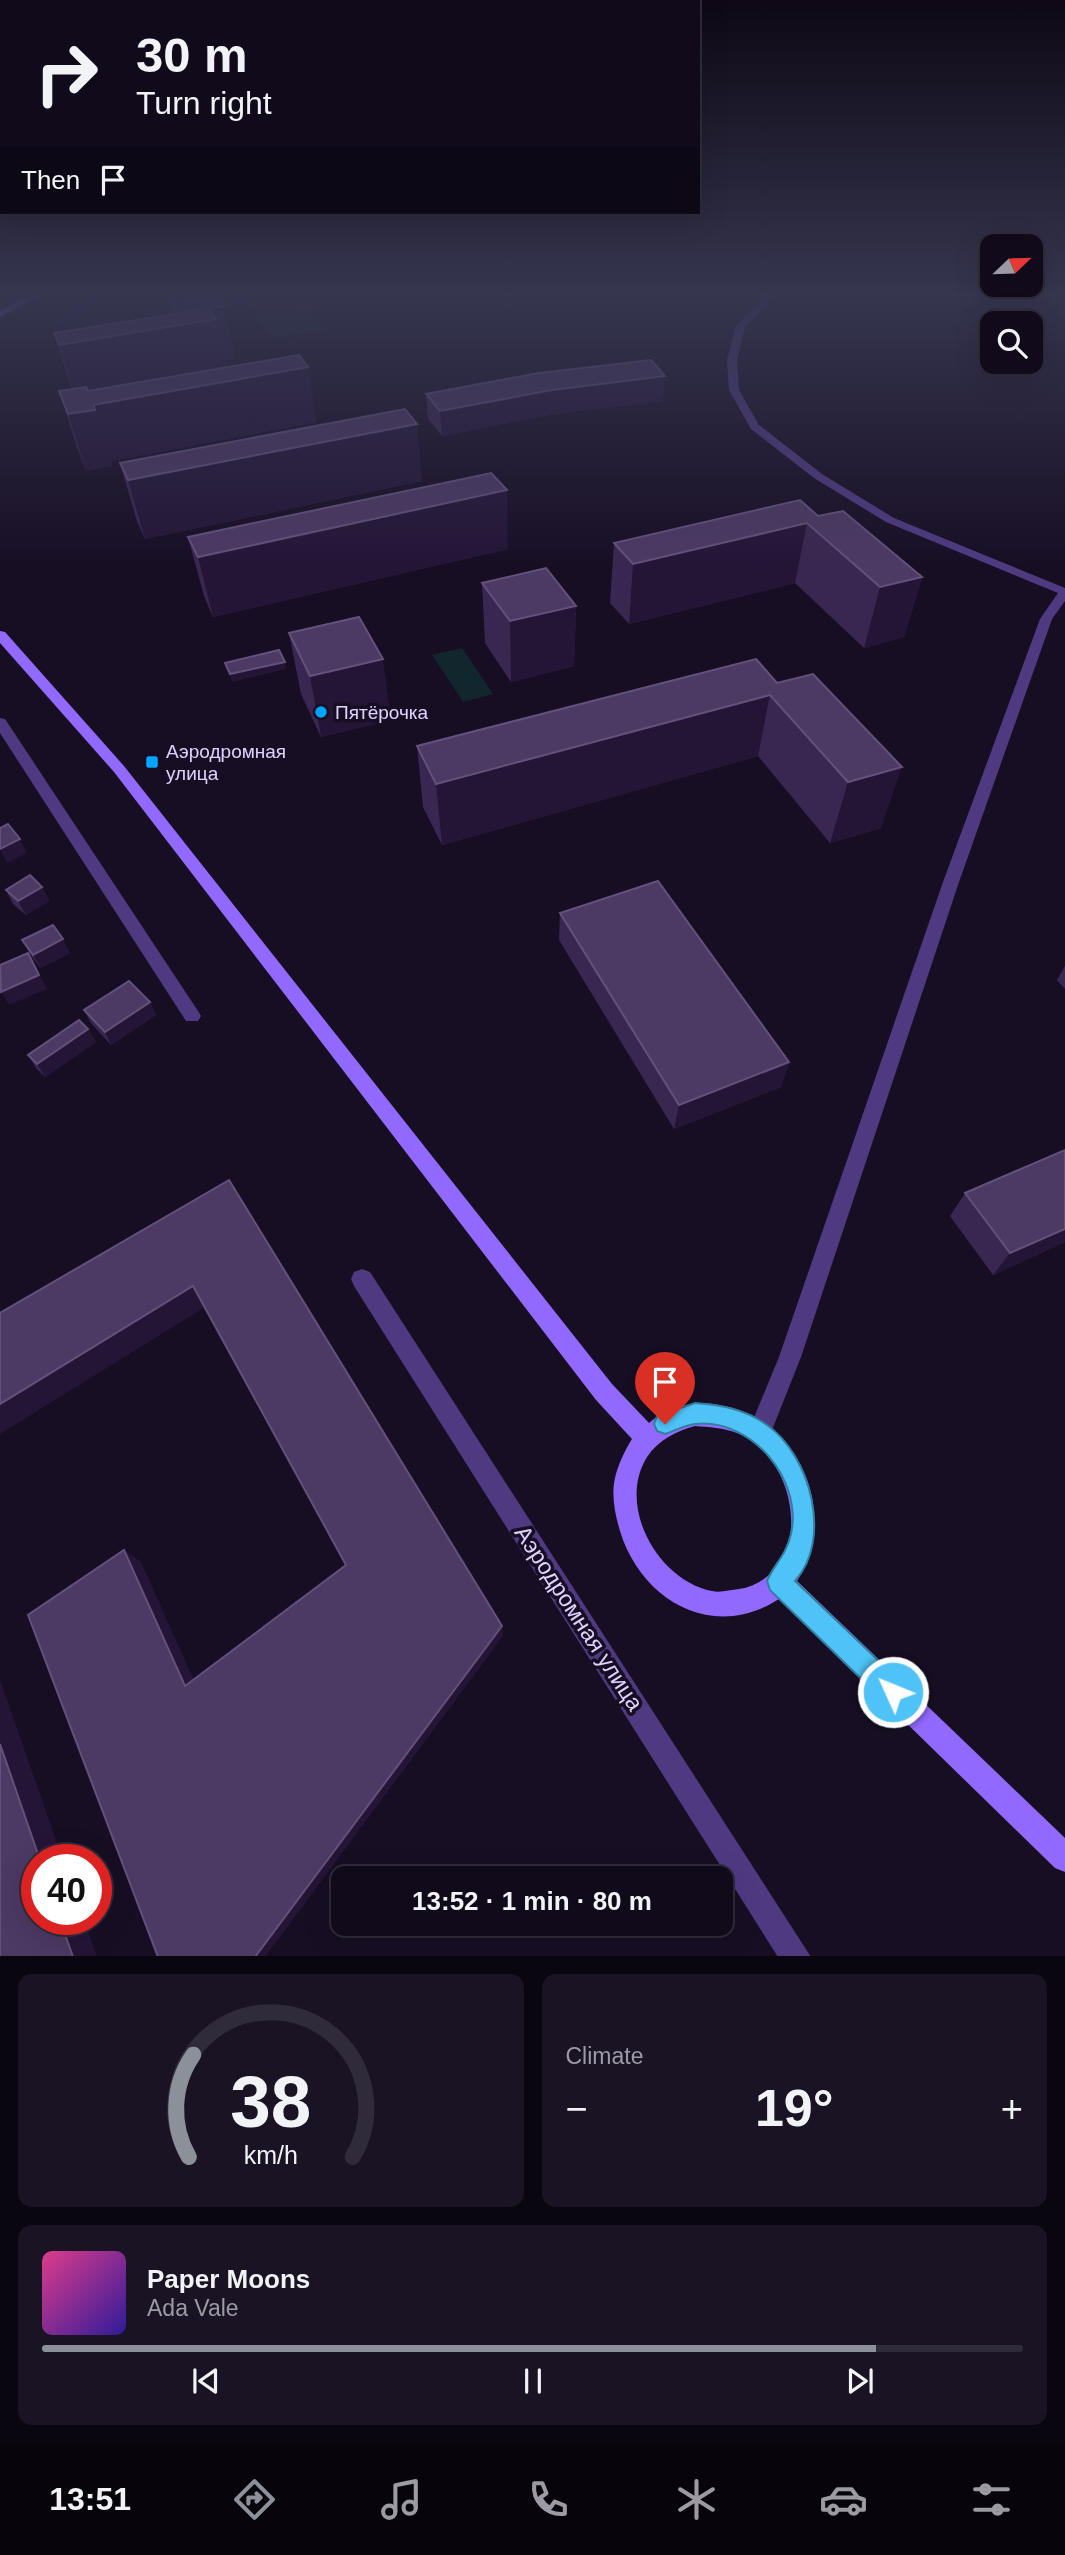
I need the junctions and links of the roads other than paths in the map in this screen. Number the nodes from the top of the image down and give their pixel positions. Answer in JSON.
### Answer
{"nodes":[{"id":1,"x":734,"y":384,"type":"edge"},
{"id":2,"x":1065,"y":592,"type":"edge"},
{"id":3,"x":0,"y":635,"type":"edge"},
{"id":4,"x":0,"y":722,"type":"edge"},
{"id":5,"x":192,"y":1016,"type":"dead end"},
{"id":6,"x":362,"y":1279,"type":"dead end"},
{"id":7,"x":760,"y":1433,"type":"junction"},
{"id":8,"x":648,"y":1439,"type":"junction"},
{"id":9,"x":778,"y":1581,"type":"junction"},
{"id":10,"x":1065,"y":1858,"type":"edge"},
{"id":11,"x":796,"y":1956,"type":"edge"}],
"edges":[{"from":1,"to":2,"type":"street"},
{"from":2,"to":7,"type":"street"},
{"from":3,"to":8,"type":"street"},
{"from":4,"to":5,"type":"street"},
{"from":6,"to":11,"type":"street","name":"Аэродромная улица"},
{"from":7,"to":8,"type":"street"},
{"from":7,"to":9,"type":"street"},
{"from":8,"to":9,"type":"street"},
{"from":9,"to":10,"type":"street"}]}
